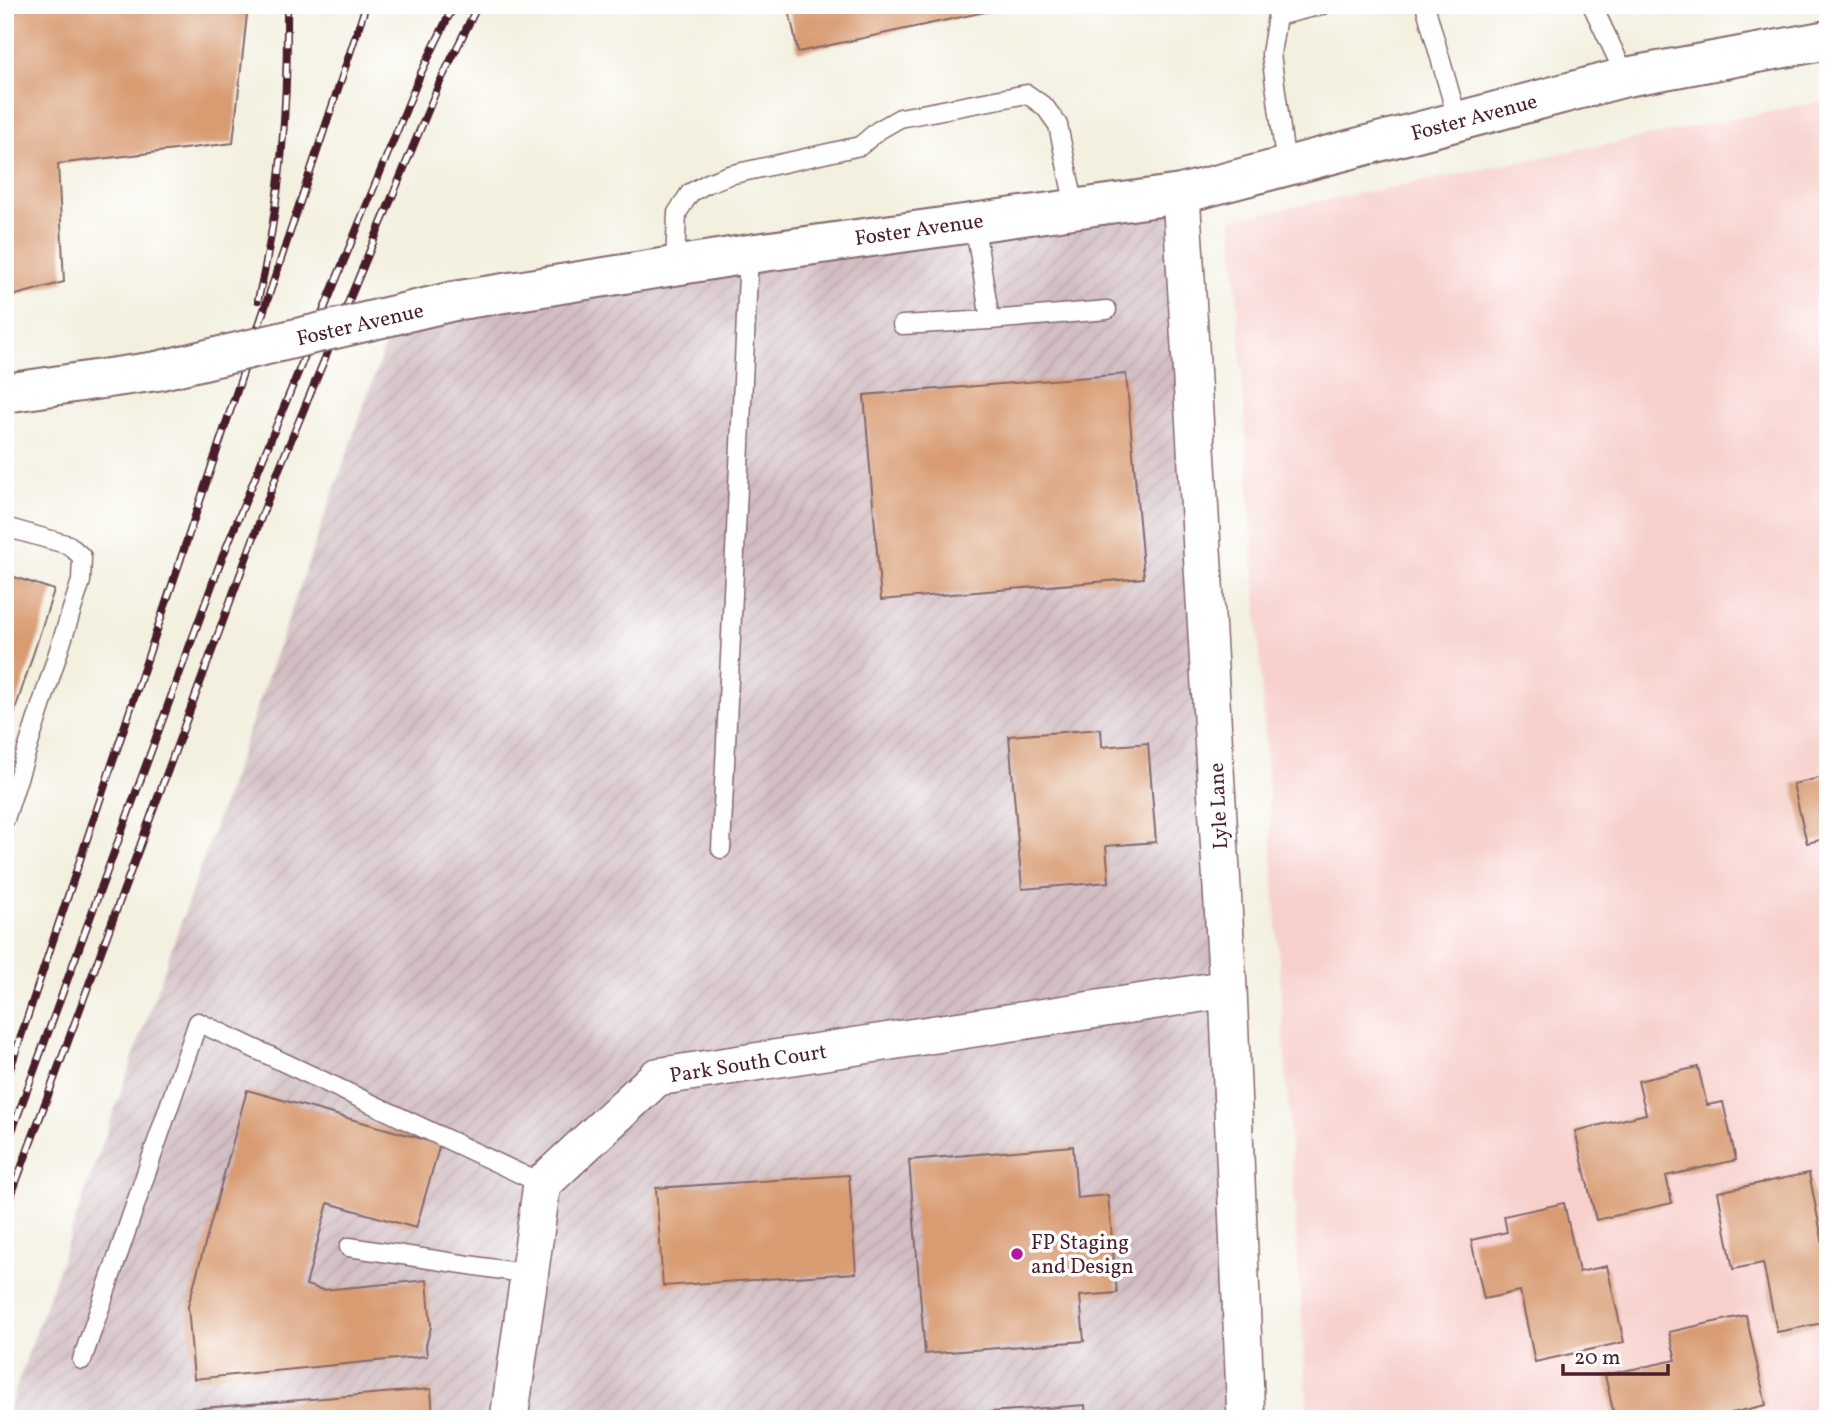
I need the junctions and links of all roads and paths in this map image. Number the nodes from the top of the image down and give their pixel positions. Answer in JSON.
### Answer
{"nodes":[{"id":1,"x":1322,"y":5,"type":"edge"},
{"id":2,"x":1425,"y":5,"type":"edge"},
{"id":3,"x":1592,"y":5,"type":"edge"},
{"id":4,"x":1828,"y":40,"type":"edge"},
{"id":5,"x":1626,"y":77,"type":"junction"},
{"id":6,"x":1458,"y":121,"type":"junction"},
{"id":7,"x":1286,"y":166,"type":"junction"},
{"id":8,"x":1181,"y":194,"type":"junction"},
{"id":9,"x":1074,"y":208,"type":"junction"},
{"id":10,"x":974,"y":221,"type":"junction"},
{"id":11,"x":750,"y":254,"type":"junction"},
{"id":12,"x":675,"y":266,"type":"junction"},
{"id":13,"x":1107,"y":310,"type":"dead end"},
{"id":14,"x":990,"y":320,"type":"junction"},
{"id":15,"x":902,"y":325,"type":"dead end"},
{"id":16,"x":5,"y":393,"type":"edge"},
{"id":17,"x":5,"y":527,"type":"edge"},
{"id":18,"x":5,"y":819,"type":"edge"},
{"id":19,"x":721,"y":849,"type":"dead end"},
{"id":20,"x":1228,"y":989,"type":"junction"},
{"id":21,"x":542,"y":1184,"type":"junction"},
{"id":22,"x":349,"y":1247,"type":"dead end"},
{"id":23,"x":529,"y":1274,"type":"junction"},
{"id":24,"x":82,"y":1360,"type":"dead end"},
{"id":25,"x":509,"y":1419,"type":"edge"},
{"id":26,"x":1246,"y":1419,"type":"edge"}],
"edges":[{"from":1,"to":7,"type":"lane"},
{"from":2,"to":6,"type":"lane"},
{"from":3,"to":5,"type":"lane"},
{"from":4,"to":5,"type":"main road","name":"Foster Avenue"},
{"from":5,"to":6,"type":"main road","name":"Foster Avenue"},
{"from":6,"to":7,"type":"main road","name":"Foster Avenue"},
{"from":7,"to":8,"type":"main road","name":"Foster Avenue"},
{"from":8,"to":9,"type":"main road","name":"Foster Avenue"},
{"from":8,"to":20,"type":"street","name":"Lyle Lane"},
{"from":9,"to":10,"type":"main road","name":"Foster Avenue"},
{"from":9,"to":12,"type":"lane"},
{"from":10,"to":11,"type":"main road","name":"Foster Avenue"},
{"from":10,"to":14,"type":"lane"},
{"from":11,"to":12,"type":"main road","name":"Foster Avenue"},
{"from":11,"to":19,"type":"lane"},
{"from":12,"to":16,"type":"main road","name":"Foster Avenue","bridge":true},
{"from":13,"to":14,"type":"lane"},
{"from":14,"to":15,"type":"lane"},
{"from":17,"to":18,"type":"lane"},
{"from":20,"to":21,"type":"street","name":"Park South Court"},
{"from":20,"to":26,"type":"street","name":"Lyle Lane"},
{"from":21,"to":23,"type":"street"},
{"from":21,"to":24,"type":"lane"},
{"from":22,"to":23,"type":"lane"},
{"from":23,"to":25,"type":"street"}]}
